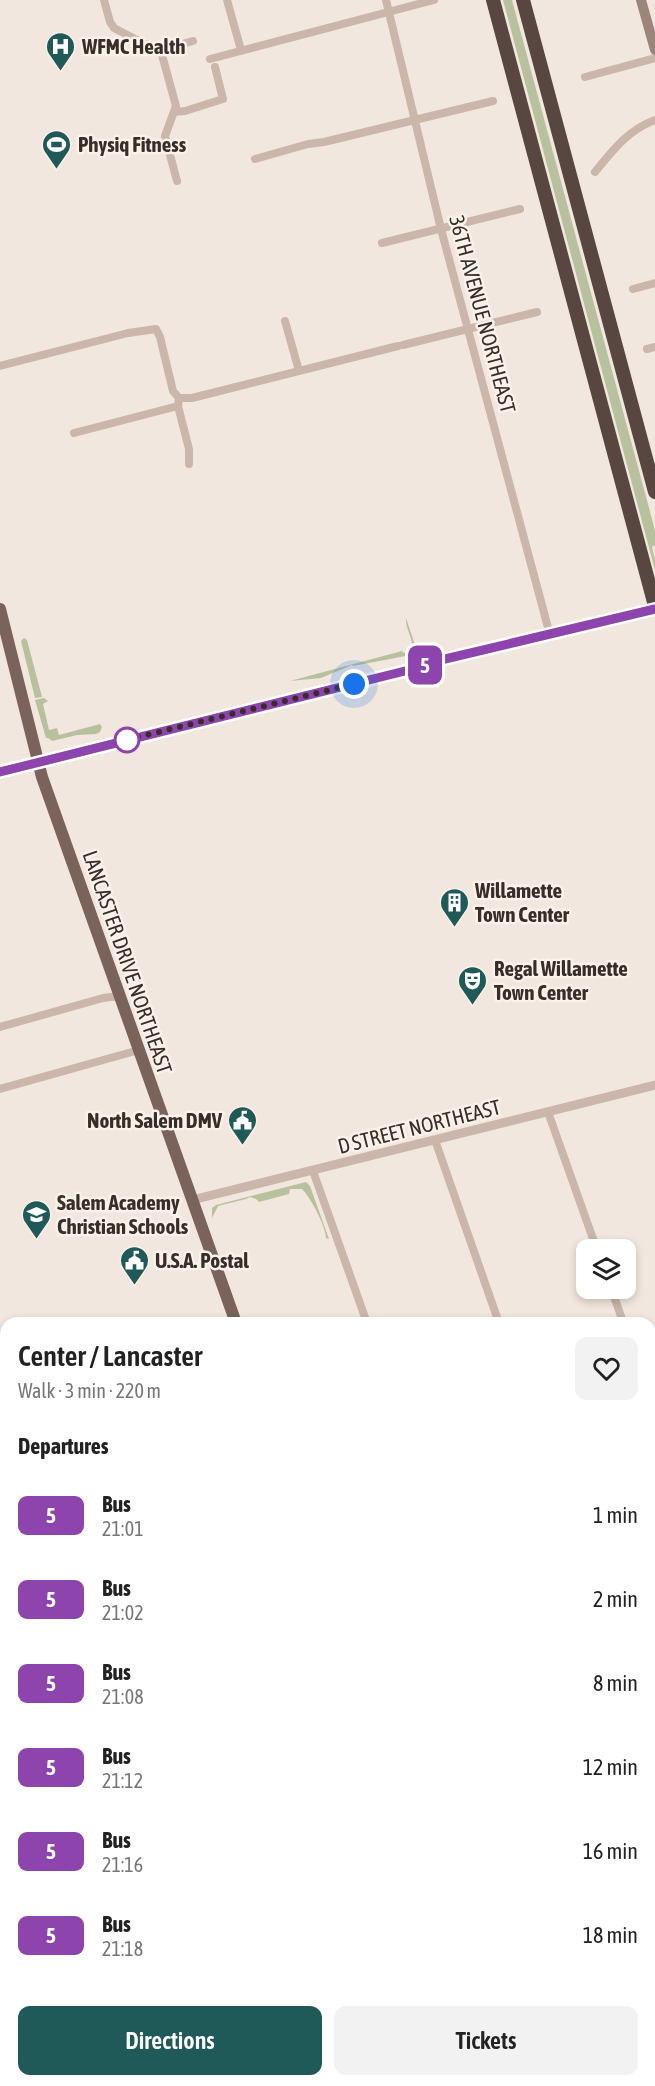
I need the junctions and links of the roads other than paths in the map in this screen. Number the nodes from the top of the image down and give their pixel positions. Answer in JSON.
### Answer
{"nodes":[{"id":1,"x":105,"y":0,"type":"edge"},
{"id":2,"x":227,"y":0,"type":"edge"},
{"id":3,"x":386,"y":0,"type":"edge"},
{"id":4,"x":434,"y":0,"type":"edge"},
{"id":5,"x":493,"y":0,"type":"edge"},
{"id":6,"x":523,"y":0,"type":"edge"},
{"id":7,"x":641,"y":0,"type":"edge"},
{"id":8,"x":389,"y":11,"type":"junction"},
{"id":9,"x":193,"y":41,"type":"dead end"},
{"id":10,"x":655,"y":50,"type":"edge"},
{"id":11,"x":158,"y":51,"type":"junction"},
{"id":12,"x":241,"y":51,"type":"junction"},
{"id":13,"x":655,"y":58,"type":"edge"},
{"id":14,"x":210,"y":59,"type":"dead end"},
{"id":15,"x":215,"y":67,"type":"dead end"},
{"id":16,"x":585,"y":77,"type":"dead end"},
{"id":17,"x":493,"y":100,"type":"dead end"},
{"id":18,"x":174,"y":112,"type":"junction"},
{"id":19,"x":415,"y":120,"type":"junction"},
{"id":20,"x":655,"y":120,"type":"edge"},
{"id":21,"x":255,"y":159,"type":"dead end"},
{"id":22,"x":595,"y":172,"type":"dead end"},
{"id":23,"x":177,"y":181,"type":"dead end"},
{"id":24,"x":520,"y":209,"type":"dead end"},
{"id":25,"x":441,"y":228,"type":"junction"},
{"id":26,"x":382,"y":243,"type":"dead end"},
{"id":27,"x":655,"y":283,"type":"edge"},
{"id":28,"x":633,"y":288,"type":"dead end"},
{"id":29,"x":537,"y":312,"type":"dead end"},
{"id":30,"x":285,"y":321,"type":"dead end"},
{"id":31,"x":468,"y":330,"type":"junction"},
{"id":32,"x":0,"y":366,"type":"edge"},
{"id":33,"x":299,"y":371,"type":"junction"},
{"id":34,"x":179,"y":402,"type":"junction"},
{"id":35,"x":74,"y":433,"type":"dead end"},
{"id":36,"x":189,"y":464,"type":"dead end"},
{"id":37,"x":655,"y":492,"type":"edge"},
{"id":38,"x":655,"y":608,"type":"edge"},
{"id":39,"x":0,"y":609,"type":"edge"},
{"id":40,"x":550,"y":635,"type":"junction"},
{"id":41,"x":37,"y":762,"type":"junction"},
{"id":42,"x":0,"y":772,"type":"edge"},
{"id":43,"x":120,"y":996,"type":"junction"},
{"id":44,"x":0,"y":1027,"type":"edge"},
{"id":45,"x":139,"y":1050,"type":"junction"},
{"id":46,"x":655,"y":1085,"type":"edge"},
{"id":47,"x":0,"y":1089,"type":"edge"},
{"id":48,"x":548,"y":1112,"type":"junction"},
{"id":49,"x":435,"y":1140,"type":"junction"},
{"id":50,"x":313,"y":1171,"type":"junction"},
{"id":51,"x":192,"y":1200,"type":"junction"},
{"id":52,"x":593,"y":1239,"type":"edge"},
{"id":53,"x":615,"y":1299,"type":"edge"},
{"id":54,"x":234,"y":1317,"type":"edge"},
{"id":55,"x":365,"y":1317,"type":"edge"},
{"id":56,"x":497,"y":1317,"type":"edge"},
{"id":57,"x":621,"y":1317,"type":"edge"}],
"edges":[{"from":1,"to":11,"type":"street"},
{"from":2,"to":12,"type":"street"},
{"from":3,"to":8,"type":"street","name":"36TH AVENUE NORTHEAST"},
{"from":4,"to":8,"type":"street"},
{"from":5,"to":38,"type":"highway"},
{"from":6,"to":37,"type":"highway"},
{"from":7,"to":10,"type":"main road"},
{"from":8,"to":12,"type":"street"},
{"from":8,"to":19,"type":"street","name":"36TH AVENUE NORTHEAST"},
{"from":9,"to":11,"type":"street"},
{"from":11,"to":18,"type":"street"},
{"from":12,"to":14,"type":"street"},
{"from":13,"to":16,"type":"street"},
{"from":15,"to":18,"type":"street"},
{"from":17,"to":19,"type":"street"},
{"from":18,"to":23,"type":"street"},
{"from":19,"to":21,"type":"street"},
{"from":19,"to":25,"type":"street","name":"36TH AVENUE NORTHEAST"},
{"from":20,"to":22,"type":"street"},
{"from":24,"to":25,"type":"street"},
{"from":25,"to":26,"type":"street"},
{"from":25,"to":31,"type":"street","name":"36TH AVENUE NORTHEAST"},
{"from":27,"to":28,"type":"street"},
{"from":29,"to":31,"type":"street"},
{"from":30,"to":33,"type":"street"},
{"from":31,"to":33,"type":"street"},
{"from":31,"to":40,"type":"street","name":"36TH AVENUE NORTHEAST"},
{"from":32,"to":34,"type":"street"},
{"from":33,"to":34,"type":"street"},
{"from":34,"to":35,"type":"street"},
{"from":34,"to":36,"type":"street"},
{"from":38,"to":40,"type":"main road"},
{"from":39,"to":41,"type":"main road","name":"LANCASTER DRIVE NORTHEAST"},
{"from":40,"to":41,"type":"main road"},
{"from":41,"to":42,"type":"main road"},
{"from":41,"to":43,"type":"main road","name":"LANCASTER DRIVE NORTHEAST"},
{"from":43,"to":44,"type":"street"},
{"from":43,"to":45,"type":"main road","name":"LANCASTER DRIVE NORTHEAST"},
{"from":45,"to":47,"type":"street"},
{"from":45,"to":51,"type":"main road","name":"LANCASTER DRIVE NORTHEAST"},
{"from":46,"to":48,"type":"street","name":"D STREET NORTHEAST"},
{"from":48,"to":49,"type":"street","name":"D STREET NORTHEAST"},
{"from":48,"to":52,"type":"street"},
{"from":49,"to":50,"type":"street","name":"D STREET NORTHEAST"},
{"from":49,"to":56,"type":"street"},
{"from":50,"to":51,"type":"street","name":"D STREET NORTHEAST"},
{"from":50,"to":55,"type":"street"},
{"from":51,"to":54,"type":"main road","name":"LANCASTER DRIVE NORTHEAST"},
{"from":53,"to":57,"type":"street"}]}
